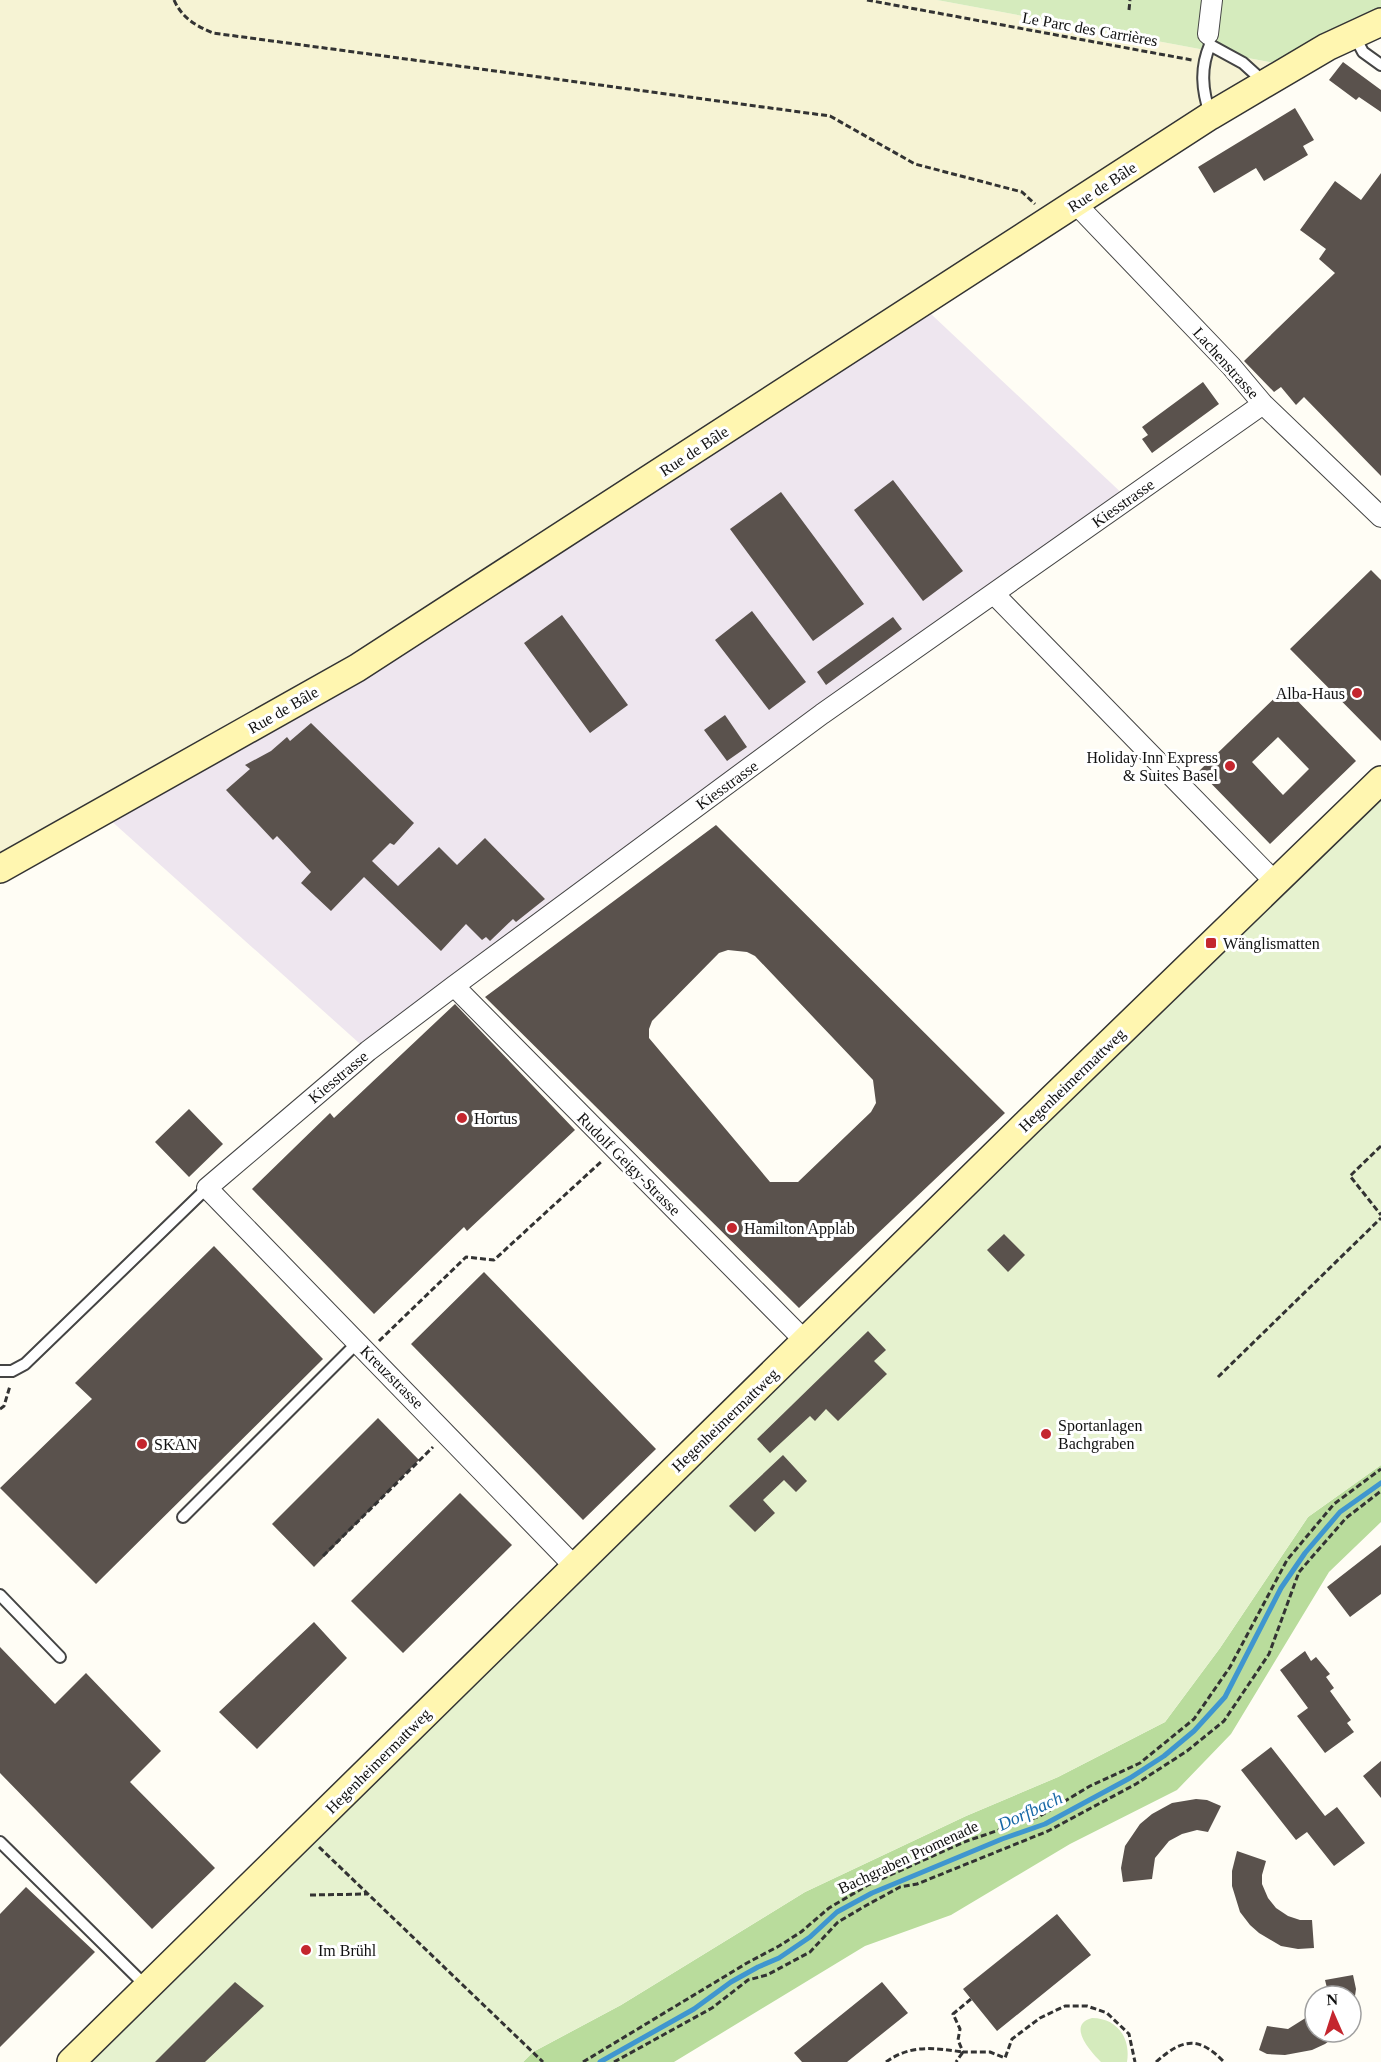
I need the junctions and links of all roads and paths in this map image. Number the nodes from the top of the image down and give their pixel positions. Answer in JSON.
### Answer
{"nodes":[{"id":1,"x":174,"y":0,"type":"edge"},
{"id":2,"x":867,"y":0,"type":"edge"},
{"id":3,"x":1130,"y":0,"type":"edge"},
{"id":4,"x":1212,"y":0,"type":"edge"},
{"id":5,"x":1129,"y":10,"type":"dead end"},
{"id":6,"x":1381,"y":22,"type":"edge"},
{"id":7,"x":1354,"y":34,"type":"junction"},
{"id":8,"x":1209,"y":39,"type":"junction"},
{"id":9,"x":1203,"y":62,"type":"junction"},
{"id":10,"x":1381,"y":65,"type":"edge"},
{"id":11,"x":1265,"y":82,"type":"junction"},
{"id":12,"x":1210,"y":116,"type":"junction"},
{"id":13,"x":1076,"y":204,"type":"junction"},
{"id":14,"x":1051,"y":220,"type":"junction"},
{"id":15,"x":1263,"y":404,"type":"junction"},
{"id":16,"x":1379,"y":510,"type":"edge"},
{"id":17,"x":994,"y":594,"type":"junction"},
{"id":18,"x":1381,"y":780,"type":"edge"},
{"id":19,"x":0,"y":869,"type":"edge"},
{"id":20,"x":1275,"y":882,"type":"junction"},
{"id":21,"x":454,"y":986,"type":"junction"},
{"id":22,"x":1381,"y":1146,"type":"edge"},
{"id":23,"x":615,"y":1149,"type":"junction"},
{"id":24,"x":207,"y":1188,"type":"junction"},
{"id":25,"x":1381,"y":1216,"type":"edge"},
{"id":26,"x":805,"y":1341,"type":"junction"},
{"id":27,"x":362,"y":1347,"type":"junction"},
{"id":28,"x":15,"y":1370,"type":"junction"},
{"id":29,"x":0,"y":1371,"type":"edge"},
{"id":30,"x":1218,"y":1377,"type":"dead end"},
{"id":31,"x":0,"y":1409,"type":"edge"},
{"id":32,"x":447,"y":1433,"type":"junction"},
{"id":33,"x":1381,"y":1469,"type":"edge"},
{"id":34,"x":1381,"y":1491,"type":"edge"},
{"id":35,"x":183,"y":1517,"type":"dead end"},
{"id":36,"x":323,"y":1556,"type":"dead end"},
{"id":37,"x":575,"y":1567,"type":"junction"},
{"id":38,"x":0,"y":1595,"type":"edge"},
{"id":39,"x":60,"y":1657,"type":"dead end"},
{"id":40,"x":304,"y":1833,"type":"junction"},
{"id":41,"x":0,"y":1842,"type":"edge"},
{"id":42,"x":368,"y":1894,"type":"junction"},
{"id":43,"x":310,"y":1895,"type":"dead end"},
{"id":44,"x":147,"y":1987,"type":"junction"},
{"id":45,"x":971,"y":1999,"type":"dead end"},
{"id":46,"x":963,"y":2052,"type":"junction"},
{"id":47,"x":1006,"y":2060,"type":"edge"},
{"id":48,"x":71,"y":2062,"type":"edge"},
{"id":49,"x":543,"y":2062,"type":"edge"},
{"id":50,"x":582,"y":2062,"type":"edge"},
{"id":51,"x":614,"y":2062,"type":"edge"},
{"id":52,"x":886,"y":2062,"type":"edge"},
{"id":53,"x":956,"y":2062,"type":"edge"},
{"id":54,"x":1136,"y":2062,"type":"edge"},
{"id":55,"x":1156,"y":2062,"type":"edge"},
{"id":56,"x":1224,"y":2062,"type":"edge"}],
"edges":[{"from":1,"to":14,"type":"path"},
{"from":2,"to":9,"type":"path","name":"Le Parc des Carrières"},
{"from":3,"to":5,"type":"path"},
{"from":4,"to":8,"type":"street"},
{"from":6,"to":7,"type":"street","name":"Rue de Bâle"},
{"from":7,"to":10,"type":"lane"},
{"from":7,"to":11,"type":"street","name":"Rue de Bâle"},
{"from":8,"to":9,"type":"lane"},
{"from":8,"to":11,"type":"lane"},
{"from":9,"to":12,"type":"lane"},
{"from":11,"to":12,"type":"street","name":"Rue de Bâle"},
{"from":12,"to":13,"type":"street","name":"Rue de Bâle"},
{"from":13,"to":14,"type":"street","name":"Rue de Bâle"},
{"from":13,"to":15,"type":"street","name":"Lachenstrasse"},
{"from":14,"to":19,"type":"street","name":"Rue de Bâle"},
{"from":15,"to":16,"type":"street","name":"Lachenstrasse"},
{"from":15,"to":17,"type":"street","name":"Kiesstrasse"},
{"from":17,"to":20,"type":"street"},
{"from":17,"to":21,"type":"street","name":"Kiesstrasse"},
{"from":18,"to":20,"type":"street","name":"Hegenheimermattweg"},
{"from":20,"to":26,"type":"street","name":"Hegenheimermattweg"},
{"from":21,"to":23,"type":"street","name":"Rudolf Geigy-Strasse"},
{"from":21,"to":24,"type":"street","name":"Kiesstrasse"},
{"from":22,"to":25,"type":"path"},
{"from":23,"to":26,"type":"street","name":"Rudolf Geigy-Strasse"},
{"from":23,"to":27,"type":"path"},
{"from":24,"to":27,"type":"street","name":"Kreuzstrasse"},
{"from":24,"to":28,"type":"lane"},
{"from":25,"to":30,"type":"path"},
{"from":26,"to":37,"type":"street","name":"Hegenheimermattweg"},
{"from":27,"to":32,"type":"street","name":"Kreuzstrasse"},
{"from":27,"to":35,"type":"lane"},
{"from":28,"to":29,"type":"lane"},
{"from":28,"to":31,"type":"path"},
{"from":32,"to":36,"type":"path"},
{"from":32,"to":37,"type":"street","name":"Kreuzstrasse"},
{"from":33,"to":50,"type":"path","name":"Bachgraben Promenade"},
{"from":34,"to":51,"type":"path","name":"Bachgraben Promenade"},
{"from":37,"to":40,"type":"street","name":"Hegenheimermattweg"},
{"from":38,"to":39,"type":"lane"},
{"from":40,"to":42,"type":"path"},
{"from":40,"to":44,"type":"street","name":"Hegenheimermattweg"},
{"from":41,"to":44,"type":"lane"},
{"from":42,"to":43,"type":"path"},
{"from":42,"to":49,"type":"path"},
{"from":44,"to":48,"type":"street","name":"Hegenheimermattweg"},
{"from":45,"to":46,"type":"path"},
{"from":46,"to":47,"type":"path"},
{"from":46,"to":52,"type":"path"},
{"from":46,"to":53,"type":"path"},
{"from":47,"to":54,"type":"path"},
{"from":55,"to":56,"type":"path"}]}
